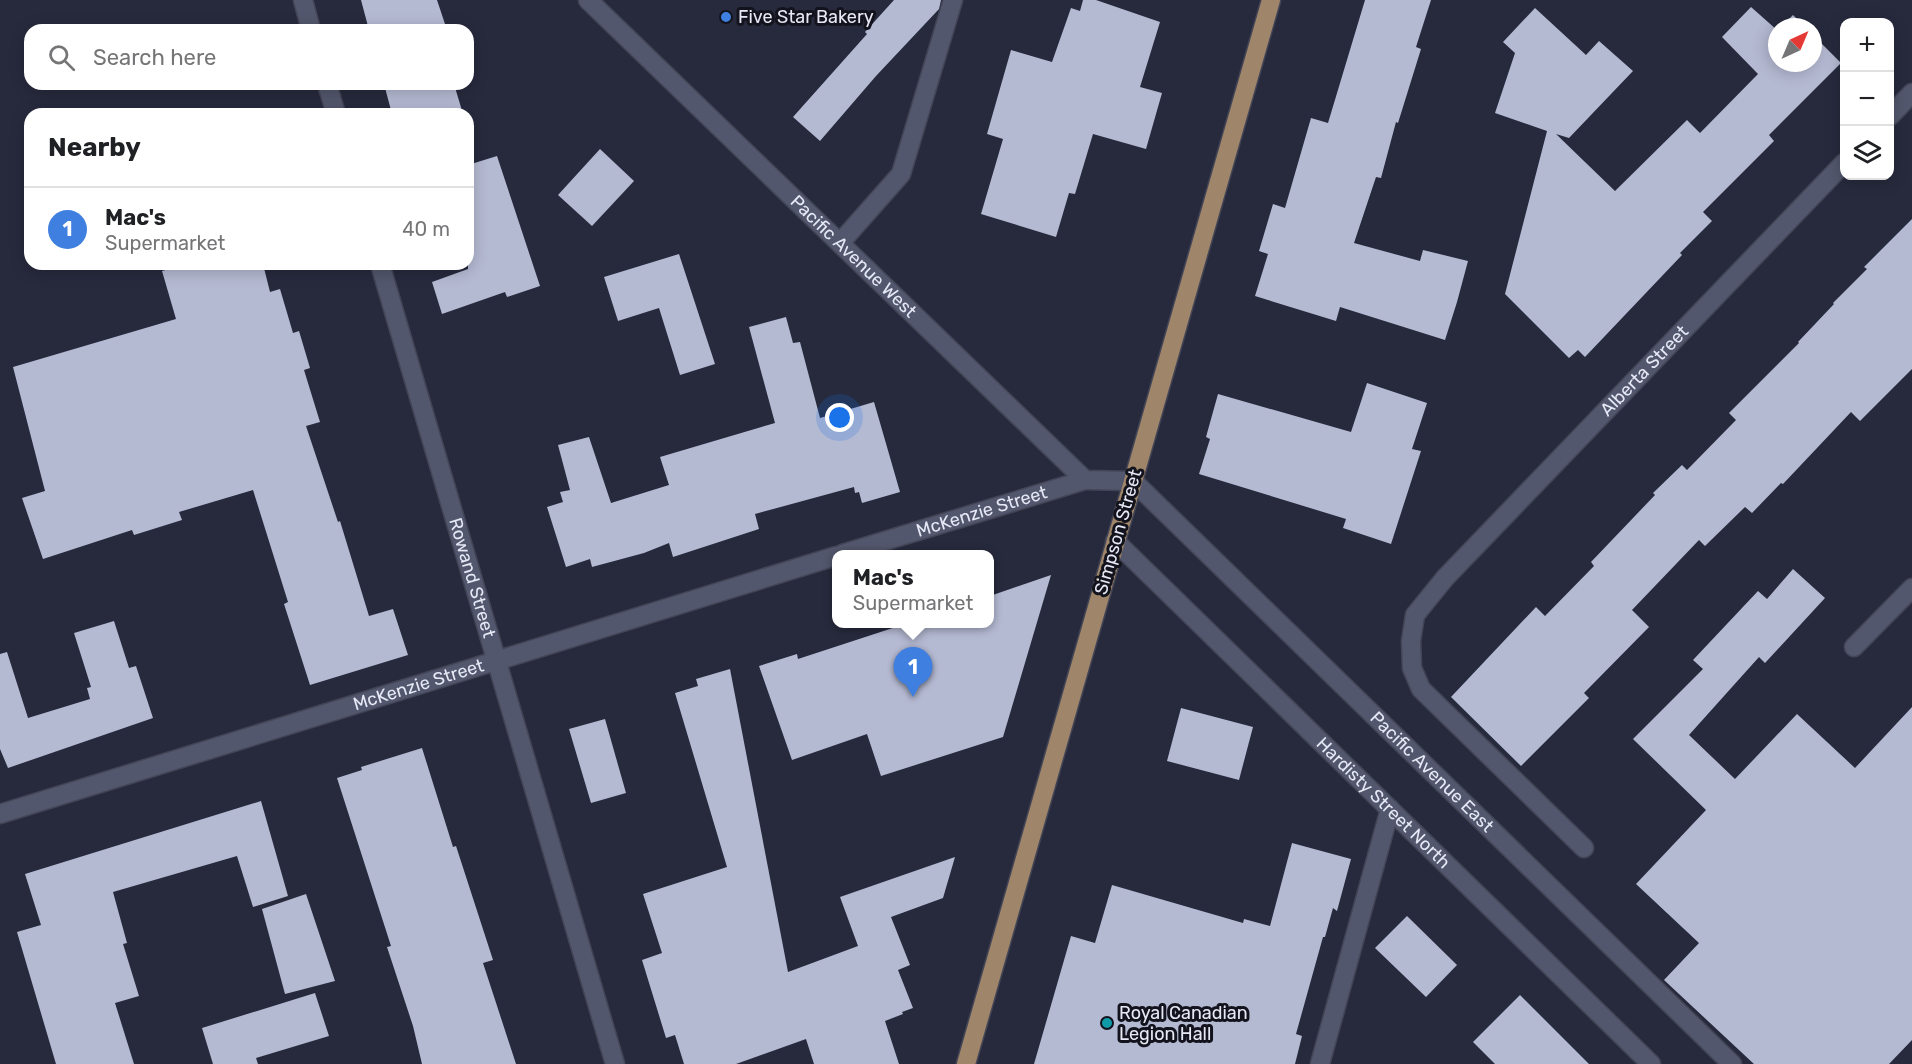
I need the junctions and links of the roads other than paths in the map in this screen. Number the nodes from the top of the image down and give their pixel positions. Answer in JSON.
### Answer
{"nodes":[{"id":1,"x":303,"y":0,"type":"edge"},
{"id":2,"x":588,"y":0,"type":"edge"},
{"id":3,"x":953,"y":0,"type":"edge"},
{"id":4,"x":1271,"y":0,"type":"edge"},
{"id":5,"x":309,"y":24,"type":"edge"},
{"id":6,"x":329,"y":90,"type":"edge"},
{"id":7,"x":1912,"y":93,"type":"edge"},
{"id":8,"x":334,"y":108,"type":"edge"},
{"id":9,"x":1894,"y":112,"type":"edge"},
{"id":10,"x":1840,"y":168,"type":"edge"},
{"id":11,"x":840,"y":243,"type":"junction"},
{"id":12,"x":382,"y":270,"type":"edge"},
{"id":13,"x":1085,"y":480,"type":"junction"},
{"id":14,"x":1133,"y":481,"type":"junction"},
{"id":15,"x":1115,"y":541,"type":"junction"},
{"id":16,"x":858,"y":550,"type":"edge"},
{"id":17,"x":832,"y":558,"type":"edge"},
{"id":18,"x":1912,"y":588,"type":"edge"},
{"id":19,"x":1854,"y":647,"type":"dead end"},
{"id":20,"x":495,"y":662,"type":"junction"},
{"id":21,"x":1390,"y":809,"type":"junction"},
{"id":22,"x":0,"y":814,"type":"edge"},
{"id":23,"x":1584,"y":848,"type":"dead end"},
{"id":24,"x":615,"y":1064,"type":"edge"},
{"id":25,"x":966,"y":1064,"type":"edge"},
{"id":26,"x":1320,"y":1064,"type":"edge"},
{"id":27,"x":1651,"y":1064,"type":"edge"},
{"id":28,"x":1732,"y":1064,"type":"edge"}],
"edges":[{"from":1,"to":5,"type":"street"},
{"from":2,"to":11,"type":"street","name":"Pacific Avenue West"},
{"from":3,"to":11,"type":"street"},
{"from":4,"to":14,"type":"main road","name":"Simpson Street"},
{"from":6,"to":8,"type":"street"},
{"from":7,"to":9,"type":"street"},
{"from":10,"to":23,"type":"street","name":"Alberta Street"},
{"from":11,"to":13,"type":"street","name":"Pacific Avenue West"},
{"from":12,"to":20,"type":"street","name":"Rowand Street"},
{"from":13,"to":14,"type":"street"},
{"from":13,"to":16,"type":"street","name":"McKenzie Street"},
{"from":14,"to":15,"type":"main road","name":"Simpson Street"},
{"from":14,"to":28,"type":"street","name":"Pacific Avenue East"},
{"from":15,"to":21,"type":"street","name":"Hardisty Street North"},
{"from":15,"to":25,"type":"main road","name":"Simpson Street"},
{"from":17,"to":20,"type":"street","name":"McKenzie Street"},
{"from":18,"to":19,"type":"street"},
{"from":20,"to":22,"type":"street","name":"McKenzie Street"},
{"from":20,"to":24,"type":"street","name":"Rowand Street"},
{"from":21,"to":26,"type":"street"},
{"from":21,"to":27,"type":"street","name":"Hardisty Street North"}]}
